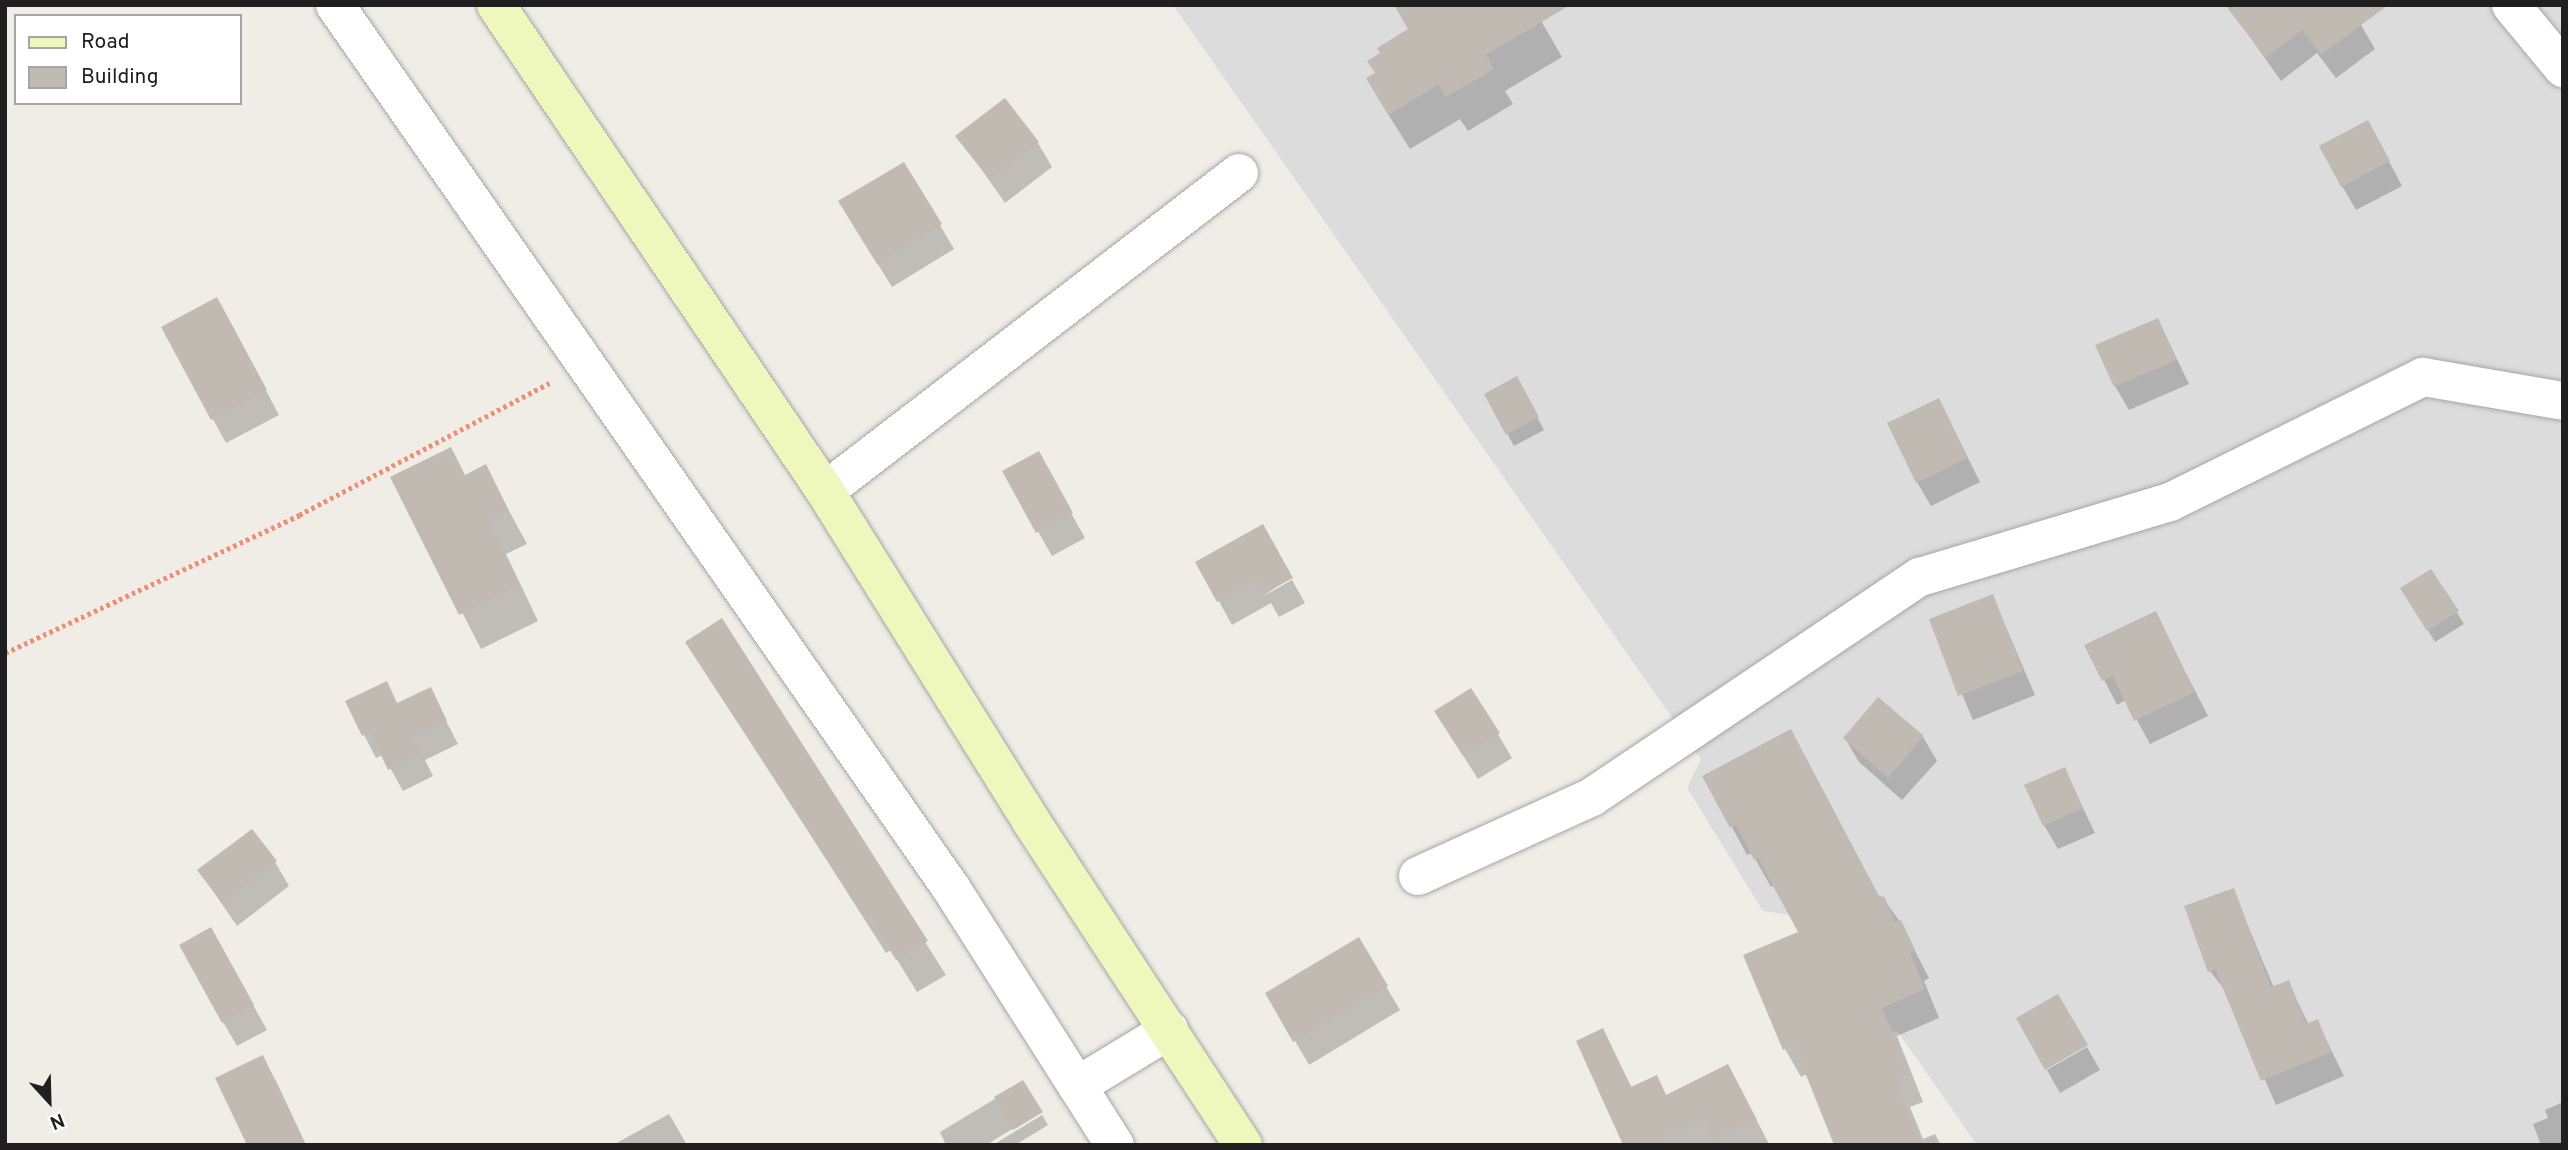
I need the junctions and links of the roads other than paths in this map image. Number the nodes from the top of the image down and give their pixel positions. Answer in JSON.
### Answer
{"nodes":[{"id":1,"x":335,"y":5,"type":"edge"},
{"id":2,"x":496,"y":5,"type":"edge"},
{"id":3,"x":2511,"y":5,"type":"edge"},
{"id":4,"x":2563,"y":68,"type":"edge"},
{"id":5,"x":1239,"y":173,"type":"dead end"},
{"id":6,"x":2563,"y":401,"type":"edge"},
{"id":7,"x":825,"y":491,"type":"junction"},
{"id":8,"x":1418,"y":876,"type":"dead end"},
{"id":9,"x":1169,"y":1030,"type":"junction"},
{"id":10,"x":1077,"y":1086,"type":"junction"},
{"id":11,"x":1115,"y":1145,"type":"edge"},
{"id":12,"x":1243,"y":1145,"type":"edge"}],
"edges":[{"from":1,"to":10,"type":"street"},
{"from":2,"to":7,"type":"main road"},
{"from":3,"to":4,"type":"street"},
{"from":5,"to":7,"type":"street"},
{"from":6,"to":8,"type":"street"},
{"from":7,"to":9,"type":"main road"},
{"from":9,"to":10,"type":"street"},
{"from":9,"to":12,"type":"main road"},
{"from":10,"to":11,"type":"street"}]}
